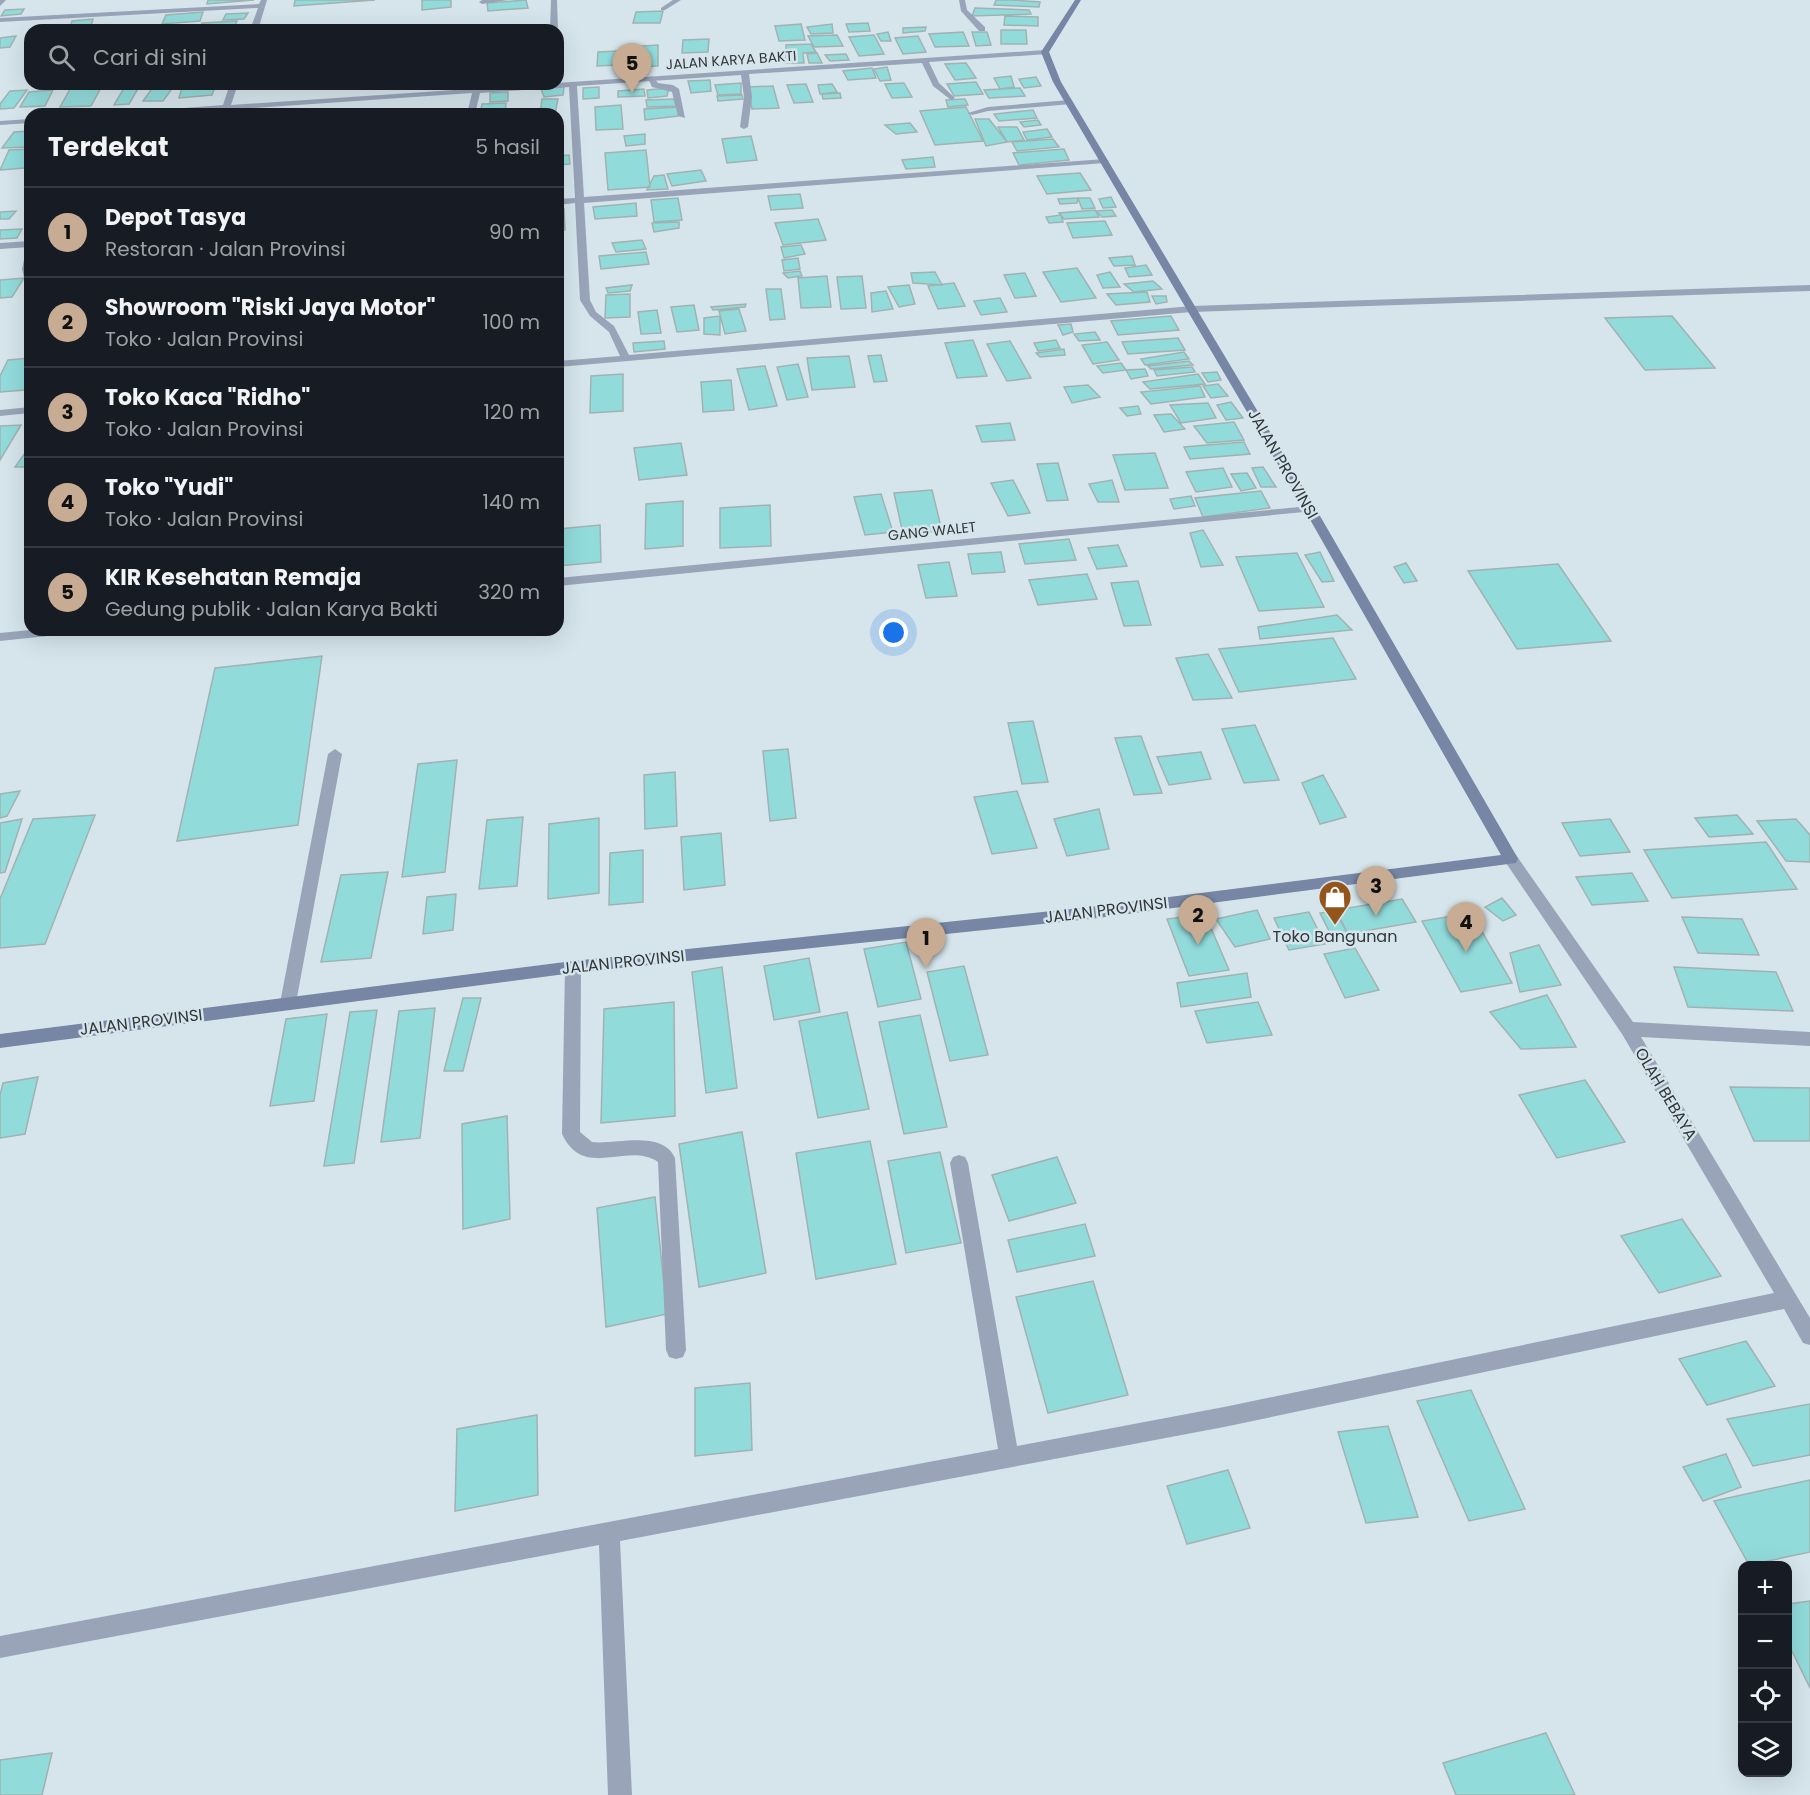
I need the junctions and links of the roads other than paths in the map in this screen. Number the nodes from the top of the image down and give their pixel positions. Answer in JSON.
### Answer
{"nodes":[{"id":1,"x":505,"y":0,"type":"edge"},
{"id":2,"x":554,"y":0,"type":"edge"},
{"id":3,"x":678,"y":0,"type":"edge"},
{"id":4,"x":962,"y":0,"type":"edge"},
{"id":5,"x":1077,"y":0,"type":"edge"},
{"id":6,"x":482,"y":2,"type":"dead end"},
{"id":7,"x":263,"y":3,"type":"edge"},
{"id":8,"x":663,"y":9,"type":"dead end"},
{"id":9,"x":0,"y":20,"type":"edge"},
{"id":10,"x":256,"y":24,"type":"edge"},
{"id":11,"x":554,"y":24,"type":"edge"},
{"id":12,"x":982,"y":28,"type":"dead end"},
{"id":13,"x":1045,"y":52,"type":"junction"},
{"id":14,"x":924,"y":60,"type":"junction"},
{"id":15,"x":745,"y":73,"type":"junction"},
{"id":16,"x":652,"y":78,"type":"junction"},
{"id":17,"x":564,"y":83,"type":"edge"},
{"id":18,"x":573,"y":83,"type":"junction"},
{"id":19,"x":232,"y":90,"type":"edge"},
{"id":20,"x":477,"y":90,"type":"joint"},
{"id":21,"x":951,"y":98,"type":"dead end"},
{"id":22,"x":1069,"y":102,"type":"junction"},
{"id":23,"x":262,"y":105,"type":"junction"},
{"id":24,"x":226,"y":107,"type":"junction"},
{"id":25,"x":213,"y":108,"type":"edge"},
{"id":26,"x":262,"y":108,"type":"edge"},
{"id":27,"x":472,"y":108,"type":"edge"},
{"id":28,"x":972,"y":113,"type":"dead end"},
{"id":29,"x":682,"y":116,"type":"dead end"},
{"id":30,"x":24,"y":122,"type":"edge"},
{"id":31,"x":1,"y":125,"type":"edge"},
{"id":32,"x":744,"y":127,"type":"dead end"},
{"id":33,"x":1105,"y":161,"type":"junction"},
{"id":34,"x":579,"y":201,"type":"junction"},
{"id":35,"x":564,"y":202,"type":"edge"},
{"id":36,"x":24,"y":244,"type":"edge"},
{"id":37,"x":0,"y":246,"type":"edge"},
{"id":38,"x":1810,"y":288,"type":"edge"},
{"id":39,"x":1192,"y":309,"type":"junction"},
{"id":40,"x":626,"y":358,"type":"junction"},
{"id":41,"x":564,"y":363,"type":"edge"},
{"id":42,"x":24,"y":411,"type":"edge"},
{"id":43,"x":0,"y":413,"type":"edge"},
{"id":44,"x":1310,"y":509,"type":"junction"},
{"id":45,"x":564,"y":581,"type":"edge"},
{"id":46,"x":24,"y":634,"type":"edge"},
{"id":47,"x":0,"y":636,"type":"edge"},
{"id":48,"x":335,"y":754,"type":"dead end"},
{"id":49,"x":1511,"y":859,"type":"junction"},
{"id":50,"x":573,"y":967,"type":"junction"},
{"id":51,"x":288,"y":1003,"type":"junction"},
{"id":52,"x":1628,"y":1029,"type":"junction"},
{"id":53,"x":1810,"y":1039,"type":"edge"},
{"id":54,"x":0,"y":1041,"type":"edge"},
{"id":55,"x":959,"y":1163,"type":"dead end"},
{"id":56,"x":1788,"y":1299,"type":"junction"},
{"id":57,"x":1810,"y":1336,"type":"edge"},
{"id":58,"x":676,"y":1350,"type":"dead end"},
{"id":59,"x":1009,"y":1456,"type":"junction"},
{"id":60,"x":609,"y":1532,"type":"junction"},
{"id":61,"x":0,"y":1647,"type":"edge"},
{"id":62,"x":620,"y":1795,"type":"edge"}],
"edges":[{"from":1,"to":6,"type":"street"},
{"from":2,"to":11,"type":"street"},
{"from":3,"to":8,"type":"street"},
{"from":4,"to":12,"type":"street"},
{"from":5,"to":13,"type":"main road"},
{"from":7,"to":9,"type":"street"},
{"from":7,"to":10,"type":"street"},
{"from":13,"to":14,"type":"street","name":"JALAN KARYA BAKTI"},
{"from":13,"to":22,"type":"main road","name":"JALAN PROVINSI"},
{"from":14,"to":15,"type":"street","name":"JALAN KARYA BAKTI"},
{"from":14,"to":21,"type":"street"},
{"from":15,"to":16,"type":"street","name":"JALAN KARYA BAKTI"},
{"from":15,"to":32,"type":"street"},
{"from":16,"to":18,"type":"street","name":"JALAN KARYA BAKTI"},
{"from":16,"to":29,"type":"street"},
{"from":17,"to":18,"type":"street","name":"JALAN KARYA BAKTI"},
{"from":18,"to":34,"type":"street"},
{"from":19,"to":24,"type":"street"},
{"from":20,"to":23,"type":"street","name":"JALAN KARYA BAKTI"},
{"from":20,"to":27,"type":"street"},
{"from":22,"to":28,"type":"street"},
{"from":22,"to":33,"type":"main road","name":"JALAN PROVINSI"},
{"from":23,"to":24,"type":"street","name":"JALAN KARYA BAKTI"},
{"from":23,"to":26,"type":"street"},
{"from":24,"to":25,"type":"street","name":"JALAN KARYA BAKTI"},
{"from":30,"to":31,"type":"street"},
{"from":33,"to":34,"type":"street"},
{"from":33,"to":39,"type":"main road","name":"JALAN PROVINSI"},
{"from":34,"to":35,"type":"street"},
{"from":34,"to":40,"type":"street"},
{"from":36,"to":37,"type":"street"},
{"from":38,"to":39,"type":"street"},
{"from":39,"to":40,"type":"street"},
{"from":39,"to":44,"type":"main road","name":"JALAN PROVINSI"},
{"from":40,"to":41,"type":"street"},
{"from":42,"to":43,"type":"street"},
{"from":44,"to":45,"type":"street","name":"GANG WALET"},
{"from":44,"to":49,"type":"main road","name":"JALAN PROVINSI"},
{"from":46,"to":47,"type":"street"},
{"from":48,"to":51,"type":"street"},
{"from":49,"to":50,"type":"main road","name":"JALAN PROVINSI"},
{"from":49,"to":52,"type":"street","name":"OLAH BEBAYA"},
{"from":50,"to":51,"type":"main road","name":"JALAN PROVINSI"},
{"from":50,"to":58,"type":"street"},
{"from":51,"to":54,"type":"main road","name":"JALAN PROVINSI"},
{"from":52,"to":53,"type":"street"},
{"from":52,"to":56,"type":"street","name":"OLAH BEBAYA"},
{"from":55,"to":59,"type":"street"},
{"from":56,"to":57,"type":"street","name":"OLAH BEBAYA"},
{"from":56,"to":59,"type":"street"},
{"from":59,"to":60,"type":"street"},
{"from":60,"to":61,"type":"street"},
{"from":60,"to":62,"type":"street"}]}
